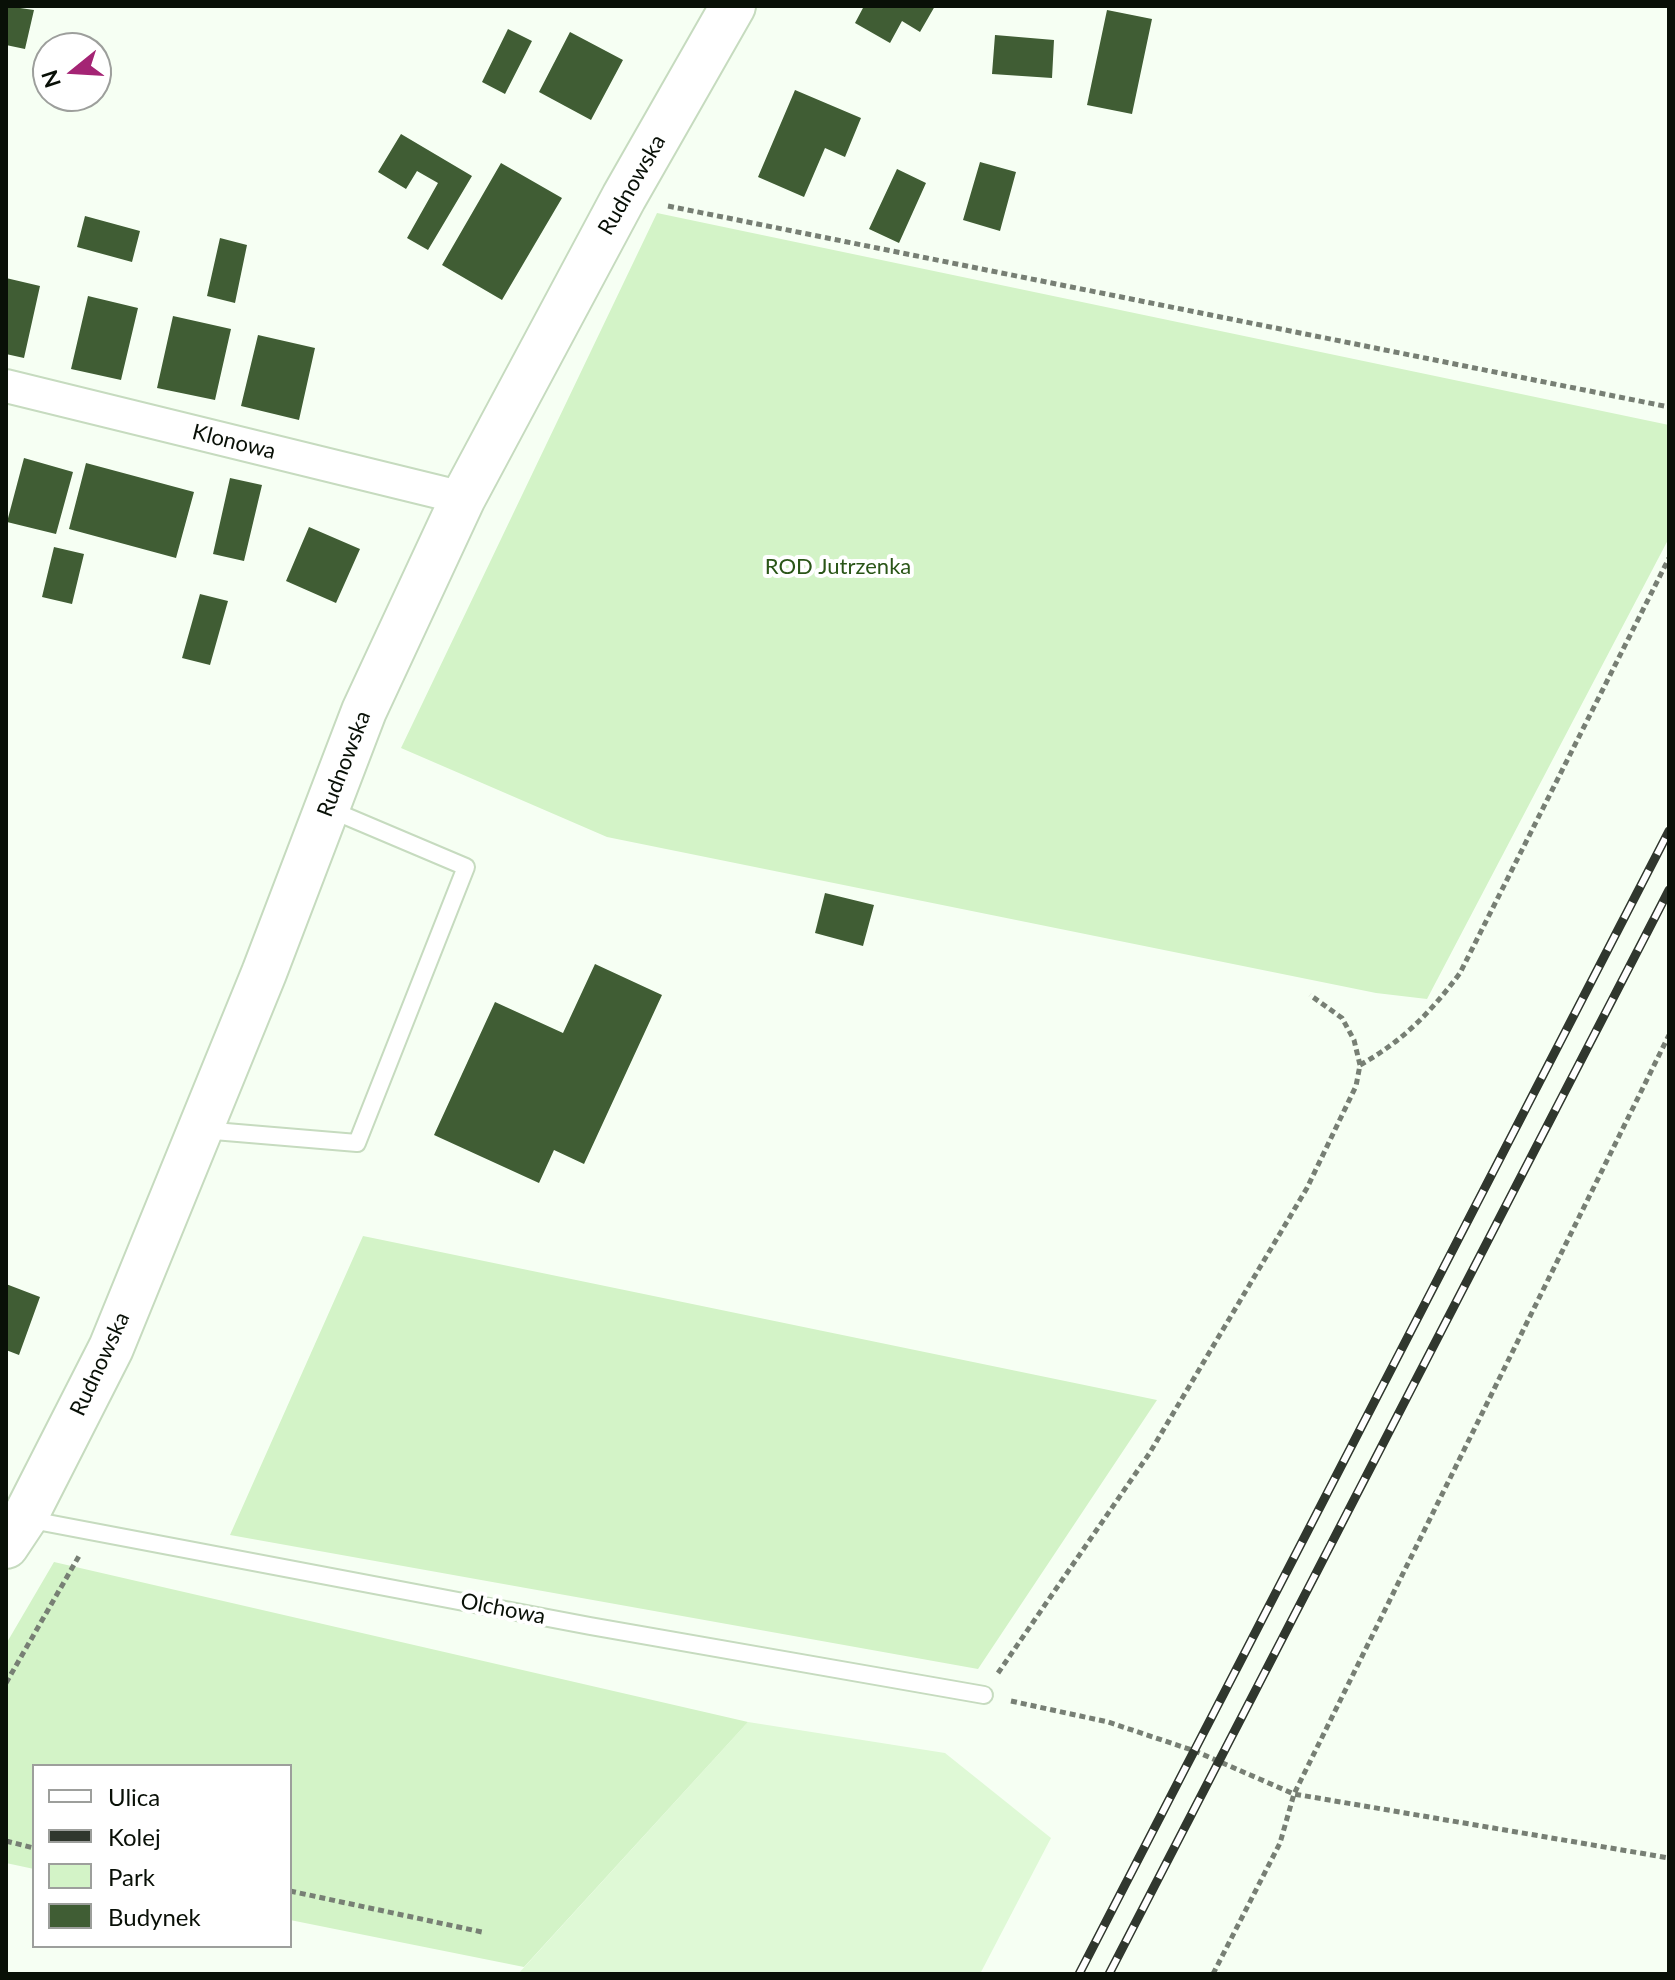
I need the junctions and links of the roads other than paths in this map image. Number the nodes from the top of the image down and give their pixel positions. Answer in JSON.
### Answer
{"nodes":[{"id":1,"x":733,"y":6,"type":"edge"},
{"id":2,"x":6,"y":386,"type":"edge"},
{"id":3,"x":463,"y":498,"type":"junction"},
{"id":4,"x":327,"y":808,"type":"junction"},
{"id":5,"x":201,"y":1130,"type":"junction"},
{"id":6,"x":12,"y":1526,"type":"edge"},
{"id":7,"x":984,"y":1695,"type":"road end"}],
"edges":[{"from":1,"to":3,"type":"main road","name":"Rudnowska"},
{"from":2,"to":3,"type":"street","name":"Klonowa"},
{"from":3,"to":4,"type":"main road","name":"Rudnowska"},
{"from":4,"to":5,"type":"main road","name":"Rudnowska"},
{"from":4,"to":5,"type":"lane"},
{"from":5,"to":6,"type":"main road","name":"Rudnowska"},
{"from":6,"to":7,"type":"lane","name":"Olchowa"}]}
